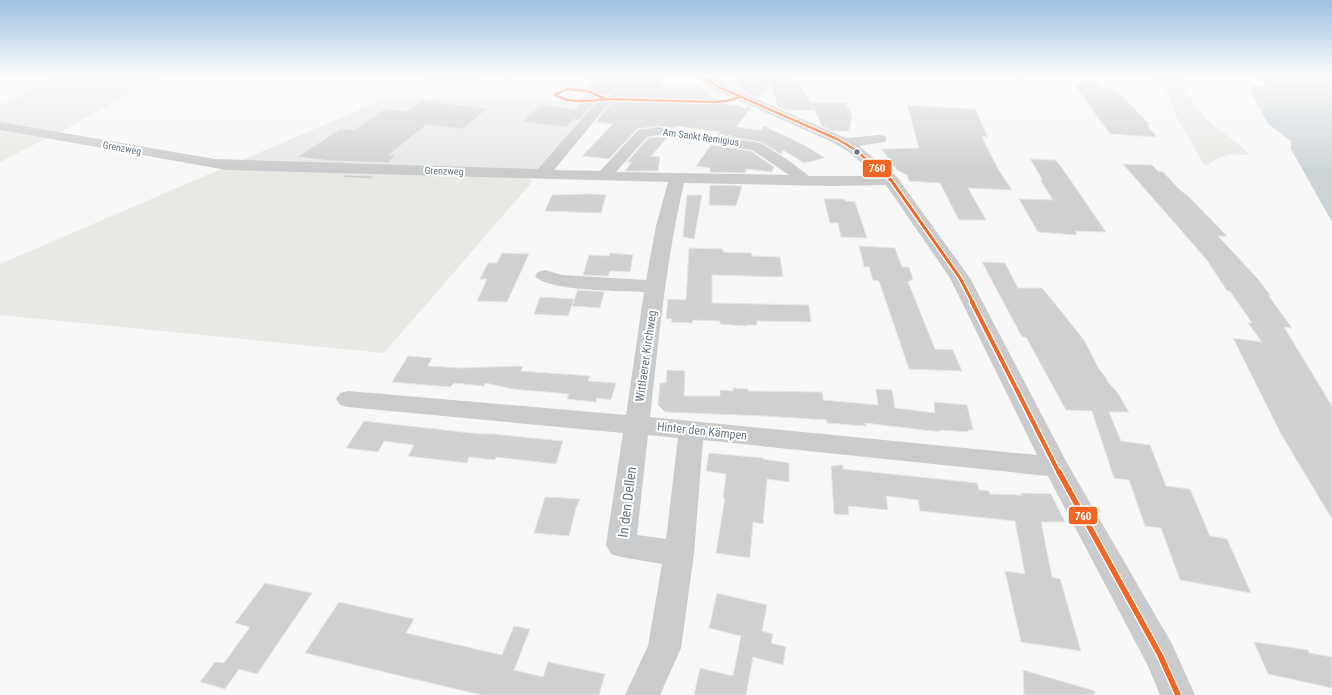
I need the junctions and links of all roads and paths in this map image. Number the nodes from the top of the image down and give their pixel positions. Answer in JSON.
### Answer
{"nodes":[{"id":1,"x":598,"y":107,"type":"edge"},
{"id":2,"x":764,"y":107,"type":"edge"},
{"id":3,"x":0,"y":126,"type":"edge"},
{"id":4,"x":880,"y":139,"type":"dead end"},
{"id":5,"x":844,"y":143,"type":"junction"},
{"id":6,"x":542,"y":174,"type":"junction"},
{"id":7,"x":604,"y":176,"type":"junction"},
{"id":8,"x":677,"y":178,"type":"junction"},
{"id":9,"x":804,"y":180,"type":"junction"},
{"id":10,"x":891,"y":180,"type":"junction"},
{"id":11,"x":544,"y":276,"type":"dead end"},
{"id":12,"x":656,"y":287,"type":"junction"},
{"id":13,"x":348,"y":399,"type":"dead end"},
{"id":14,"x":636,"y":425,"type":"junction"},
{"id":15,"x":691,"y":430,"type":"junction"},
{"id":16,"x":1056,"y":467,"type":"junction"},
{"id":17,"x":679,"y":554,"type":"junction"},
{"id":18,"x":642,"y":695,"type":"edge"},
{"id":19,"x":1178,"y":695,"type":"edge"}],
"edges":[{"from":1,"to":6,"type":"street"},
{"from":2,"to":5,"type":"street"},
{"from":3,"to":6,"type":"street","name":"Grenzweg"},
{"from":4,"to":5,"type":"street"},
{"from":5,"to":10,"type":"street"},
{"from":6,"to":7,"type":"street","name":"Grenzweg"},
{"from":7,"to":8,"type":"street","name":"Grenzweg"},
{"from":7,"to":9,"type":"street","name":"Am Sankt Remigius"},
{"from":8,"to":9,"type":"street","name":"Grenzweg"},
{"from":8,"to":12,"type":"street","name":"Wittlaerer Kirchweg"},
{"from":9,"to":10,"type":"street","name":"Grenzweg"},
{"from":10,"to":16,"type":"street"},
{"from":11,"to":12,"type":"street"},
{"from":12,"to":14,"type":"street","name":"Wittlaerer Kirchweg"},
{"from":13,"to":14,"type":"street","name":"Hinter den Kämpen"},
{"from":14,"to":15,"type":"street","name":"Hinter den Kämpen"},
{"from":14,"to":17,"type":"street","name":"In den Dellen"},
{"from":15,"to":16,"type":"street","name":"Hinter den Kämpen"},
{"from":15,"to":17,"type":"street"},
{"from":16,"to":19,"type":"street"},
{"from":17,"to":18,"type":"street"}]}
